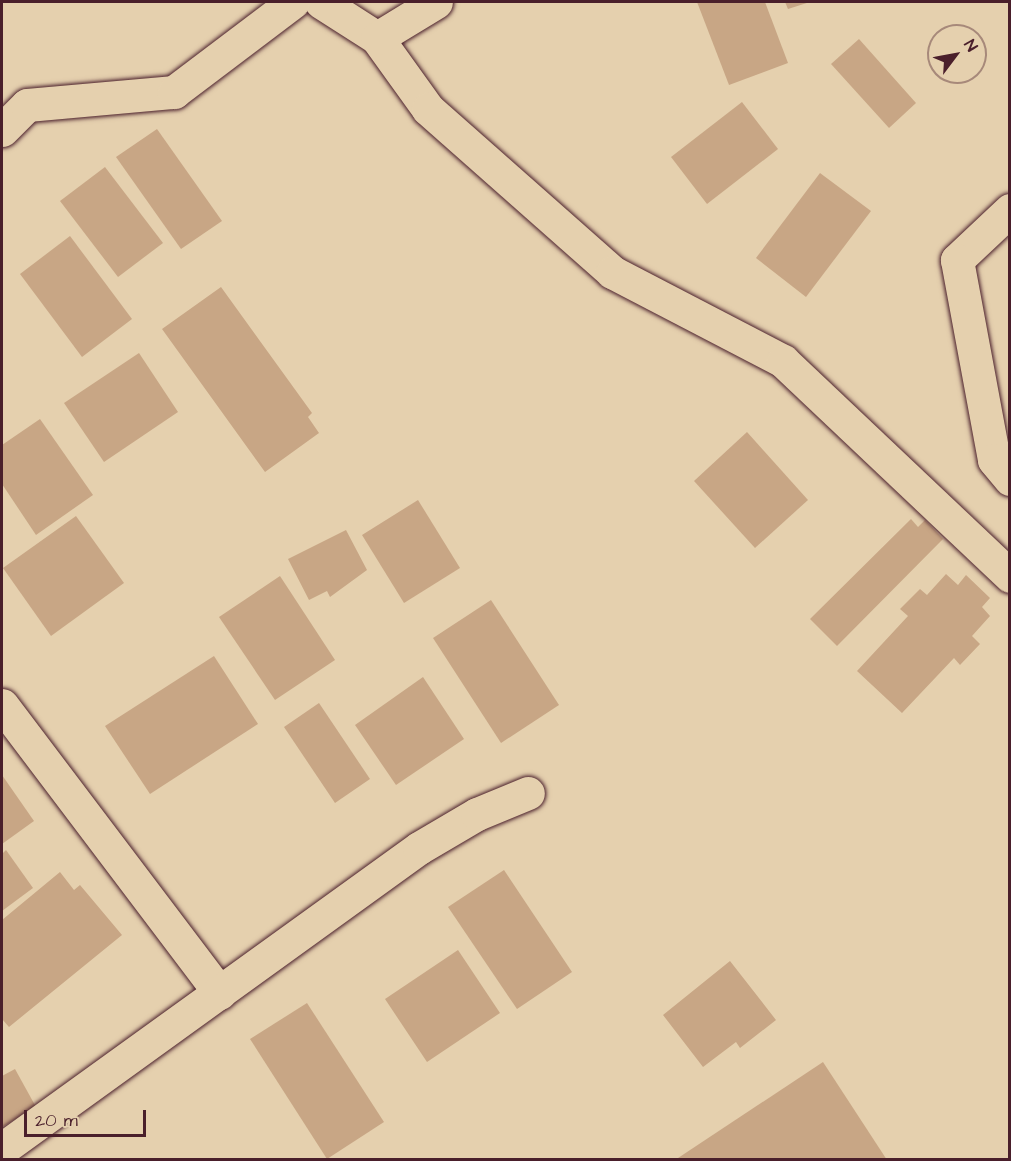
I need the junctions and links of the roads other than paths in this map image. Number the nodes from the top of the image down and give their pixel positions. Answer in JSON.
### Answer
{"nodes":[{"id":1,"x":293,"y":2,"type":"edge"},
{"id":2,"x":321,"y":2,"type":"edge"},
{"id":3,"x":436,"y":2,"type":"edge"},
{"id":4,"x":377,"y":38,"type":"junction"},
{"id":5,"x":2,"y":130,"type":"edge"},
{"id":6,"x":1010,"y":210,"type":"edge"},
{"id":7,"x":1010,"y":479,"type":"edge"},
{"id":8,"x":1010,"y":576,"type":"edge"},
{"id":9,"x":2,"y":705,"type":"edge"},
{"id":10,"x":528,"y":793,"type":"dead end"},
{"id":11,"x":220,"y":993,"type":"junction"},
{"id":12,"x":2,"y":1149,"type":"edge"}],
"edges":[{"from":1,"to":5,"type":"street"},
{"from":2,"to":4,"type":"street"},
{"from":3,"to":4,"type":"street"},
{"from":4,"to":8,"type":"street"},
{"from":6,"to":7,"type":"street"},
{"from":9,"to":11,"type":"street"},
{"from":10,"to":11,"type":"street"},
{"from":11,"to":12,"type":"street"}]}
